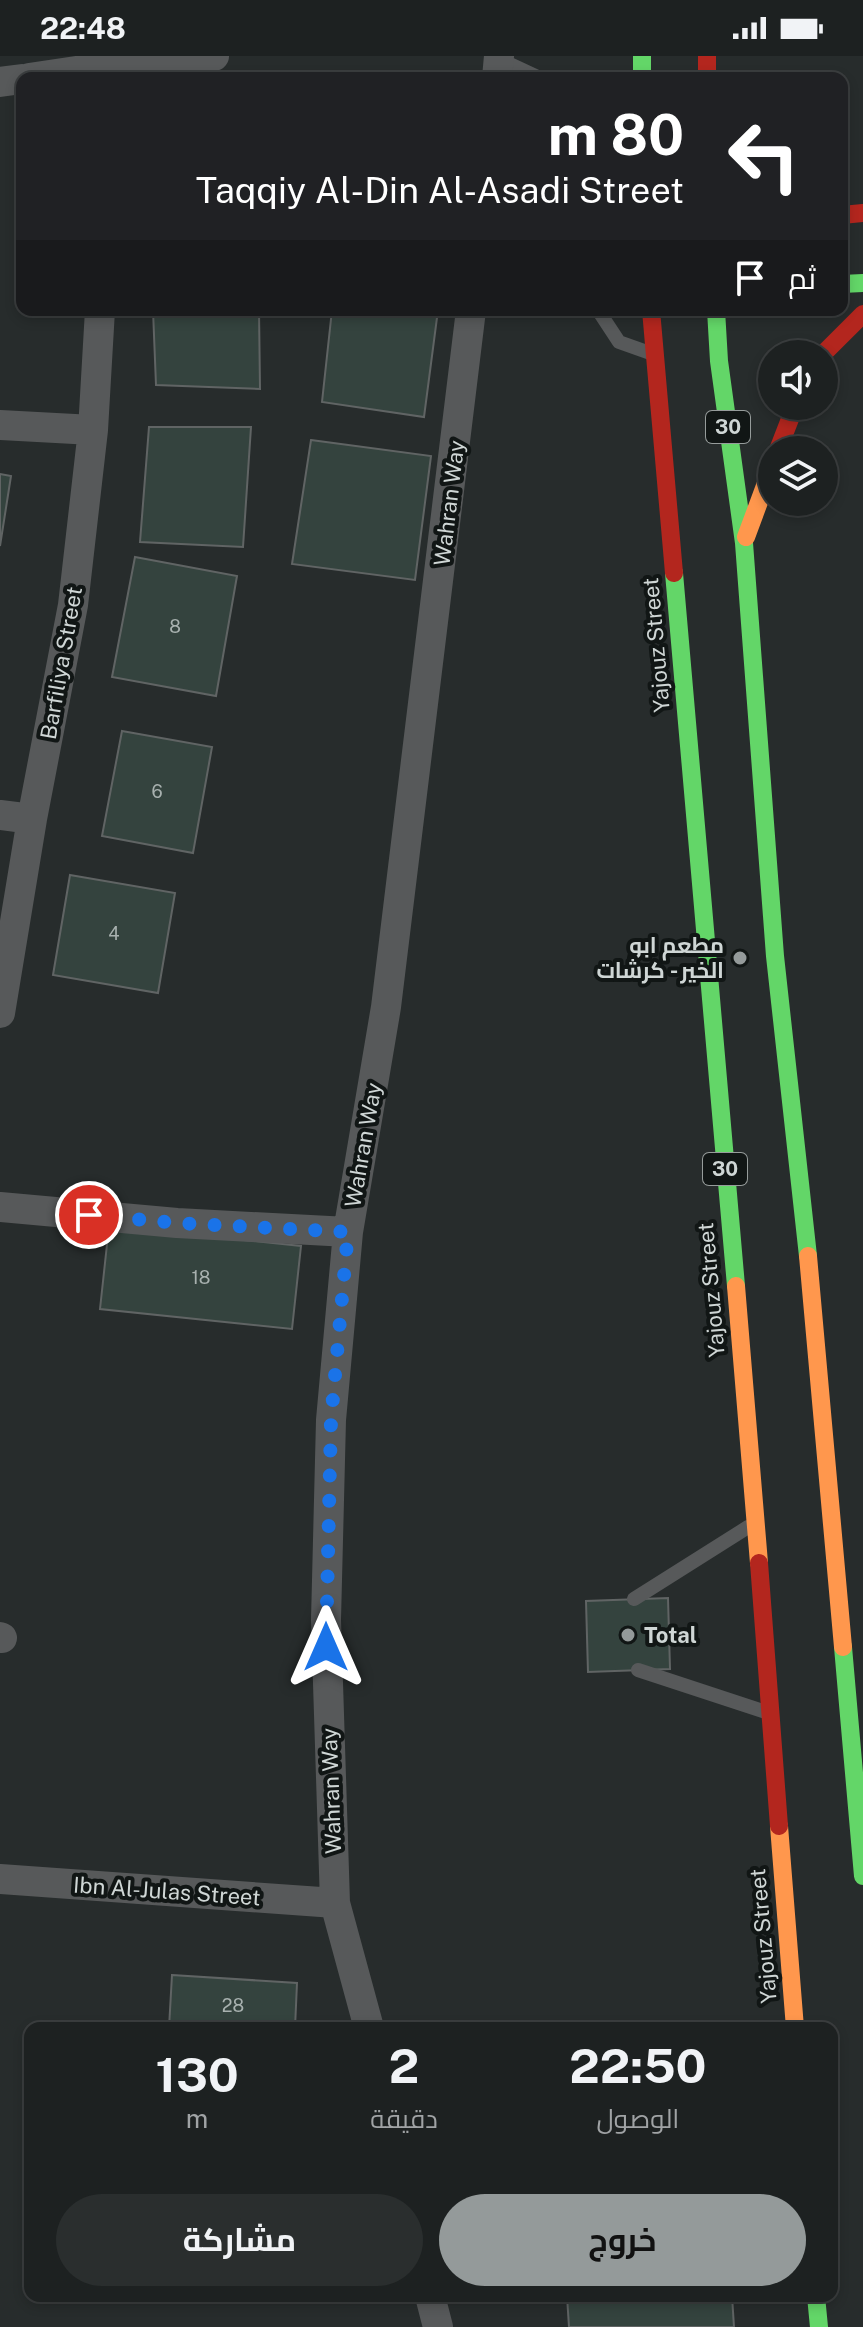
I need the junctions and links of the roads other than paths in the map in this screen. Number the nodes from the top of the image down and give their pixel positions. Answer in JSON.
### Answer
{"nodes":[{"id":1,"x":214,"y":56,"type":"edge"},
{"id":2,"x":498,"y":64,"type":"edge"},
{"id":3,"x":103,"y":67,"type":"edge"},
{"id":4,"x":69,"y":72,"type":"edge"},
{"id":5,"x":522,"y":72,"type":"edge"},
{"id":6,"x":863,"y":314,"type":"edge"},
{"id":7,"x":100,"y":316,"type":"edge"},
{"id":8,"x":470,"y":316,"type":"edge"},
{"id":9,"x":602,"y":316,"type":"edge"},
{"id":10,"x":651,"y":316,"type":"edge"},
{"id":11,"x":716,"y":316,"type":"edge"},
{"id":12,"x":837,"y":340,"type":"edge"},
{"id":13,"x":654,"y":355,"type":"junction"},
{"id":14,"x":0,"y":425,"type":"edge"},
{"id":15,"x":93,"y":430,"type":"junction"},
{"id":16,"x":758,"y":505,"type":"edge"},
{"id":17,"x":744,"y":543,"type":"junction"},
{"id":18,"x":0,"y":815,"type":"edge"},
{"id":19,"x":32,"y":819,"type":"junction"},
{"id":20,"x":0,"y":1013,"type":"edge"},
{"id":21,"x":0,"y":1207,"type":"edge"},
{"id":22,"x":348,"y":1232,"type":"junction"},
{"id":23,"x":755,"y":1522,"type":"junction"},
{"id":24,"x":634,"y":1599,"type":"dead end"},
{"id":25,"x":638,"y":1670,"type":"dead end"},
{"id":26,"x":769,"y":1713,"type":"junction"},
{"id":27,"x":863,"y":1876,"type":"edge"},
{"id":28,"x":0,"y":1879,"type":"edge"},
{"id":29,"x":335,"y":1903,"type":"junction"},
{"id":30,"x":367,"y":2022,"type":"edge"},
{"id":31,"x":795,"y":2022,"type":"edge"},
{"id":32,"x":432,"y":2302,"type":"edge"},
{"id":33,"x":817,"y":2302,"type":"edge"},
{"id":34,"x":438,"y":2327,"type":"edge"},
{"id":35,"x":819,"y":2327,"type":"edge"}],
"edges":[{"from":1,"to":3,"type":"street"},
{"from":2,"to":5,"type":"lane"},
{"from":3,"to":4,"type":"street"},
{"from":6,"to":12,"type":"main road"},
{"from":7,"to":15,"type":"street","name":"Barfiliya Street"},
{"from":8,"to":22,"type":"street","name":"Wahran Way"},
{"from":9,"to":13,"type":"lane"},
{"from":10,"to":13,"type":"main road","name":"Yajouz Street","number":"30"},
{"from":11,"to":17,"type":"main road","number":"30"},
{"from":13,"to":23,"type":"main road","name":"Yajouz Street","number":"30"},
{"from":14,"to":15,"type":"street"},
{"from":15,"to":19,"type":"street","name":"Barfiliya Street"},
{"from":16,"to":17,"type":"main road"},
{"from":17,"to":27,"type":"main road","number":"30"},
{"from":18,"to":19,"type":"street"},
{"from":19,"to":20,"type":"street","name":"Barfiliya Street"},
{"from":21,"to":22,"type":"street"},
{"from":22,"to":29,"type":"street","name":"Wahran Way"},
{"from":23,"to":24,"type":"lane"},
{"from":23,"to":26,"type":"main road","name":"Yajouz Street","number":"30"},
{"from":25,"to":26,"type":"lane"},
{"from":26,"to":31,"type":"main road","name":"Yajouz Street","number":"30"},
{"from":28,"to":29,"type":"street","name":"Ibn Al-Julas Street"},
{"from":29,"to":30,"type":"street","name":"Wahran Way"},
{"from":32,"to":34,"type":"street"},
{"from":33,"to":35,"type":"main road"}]}
